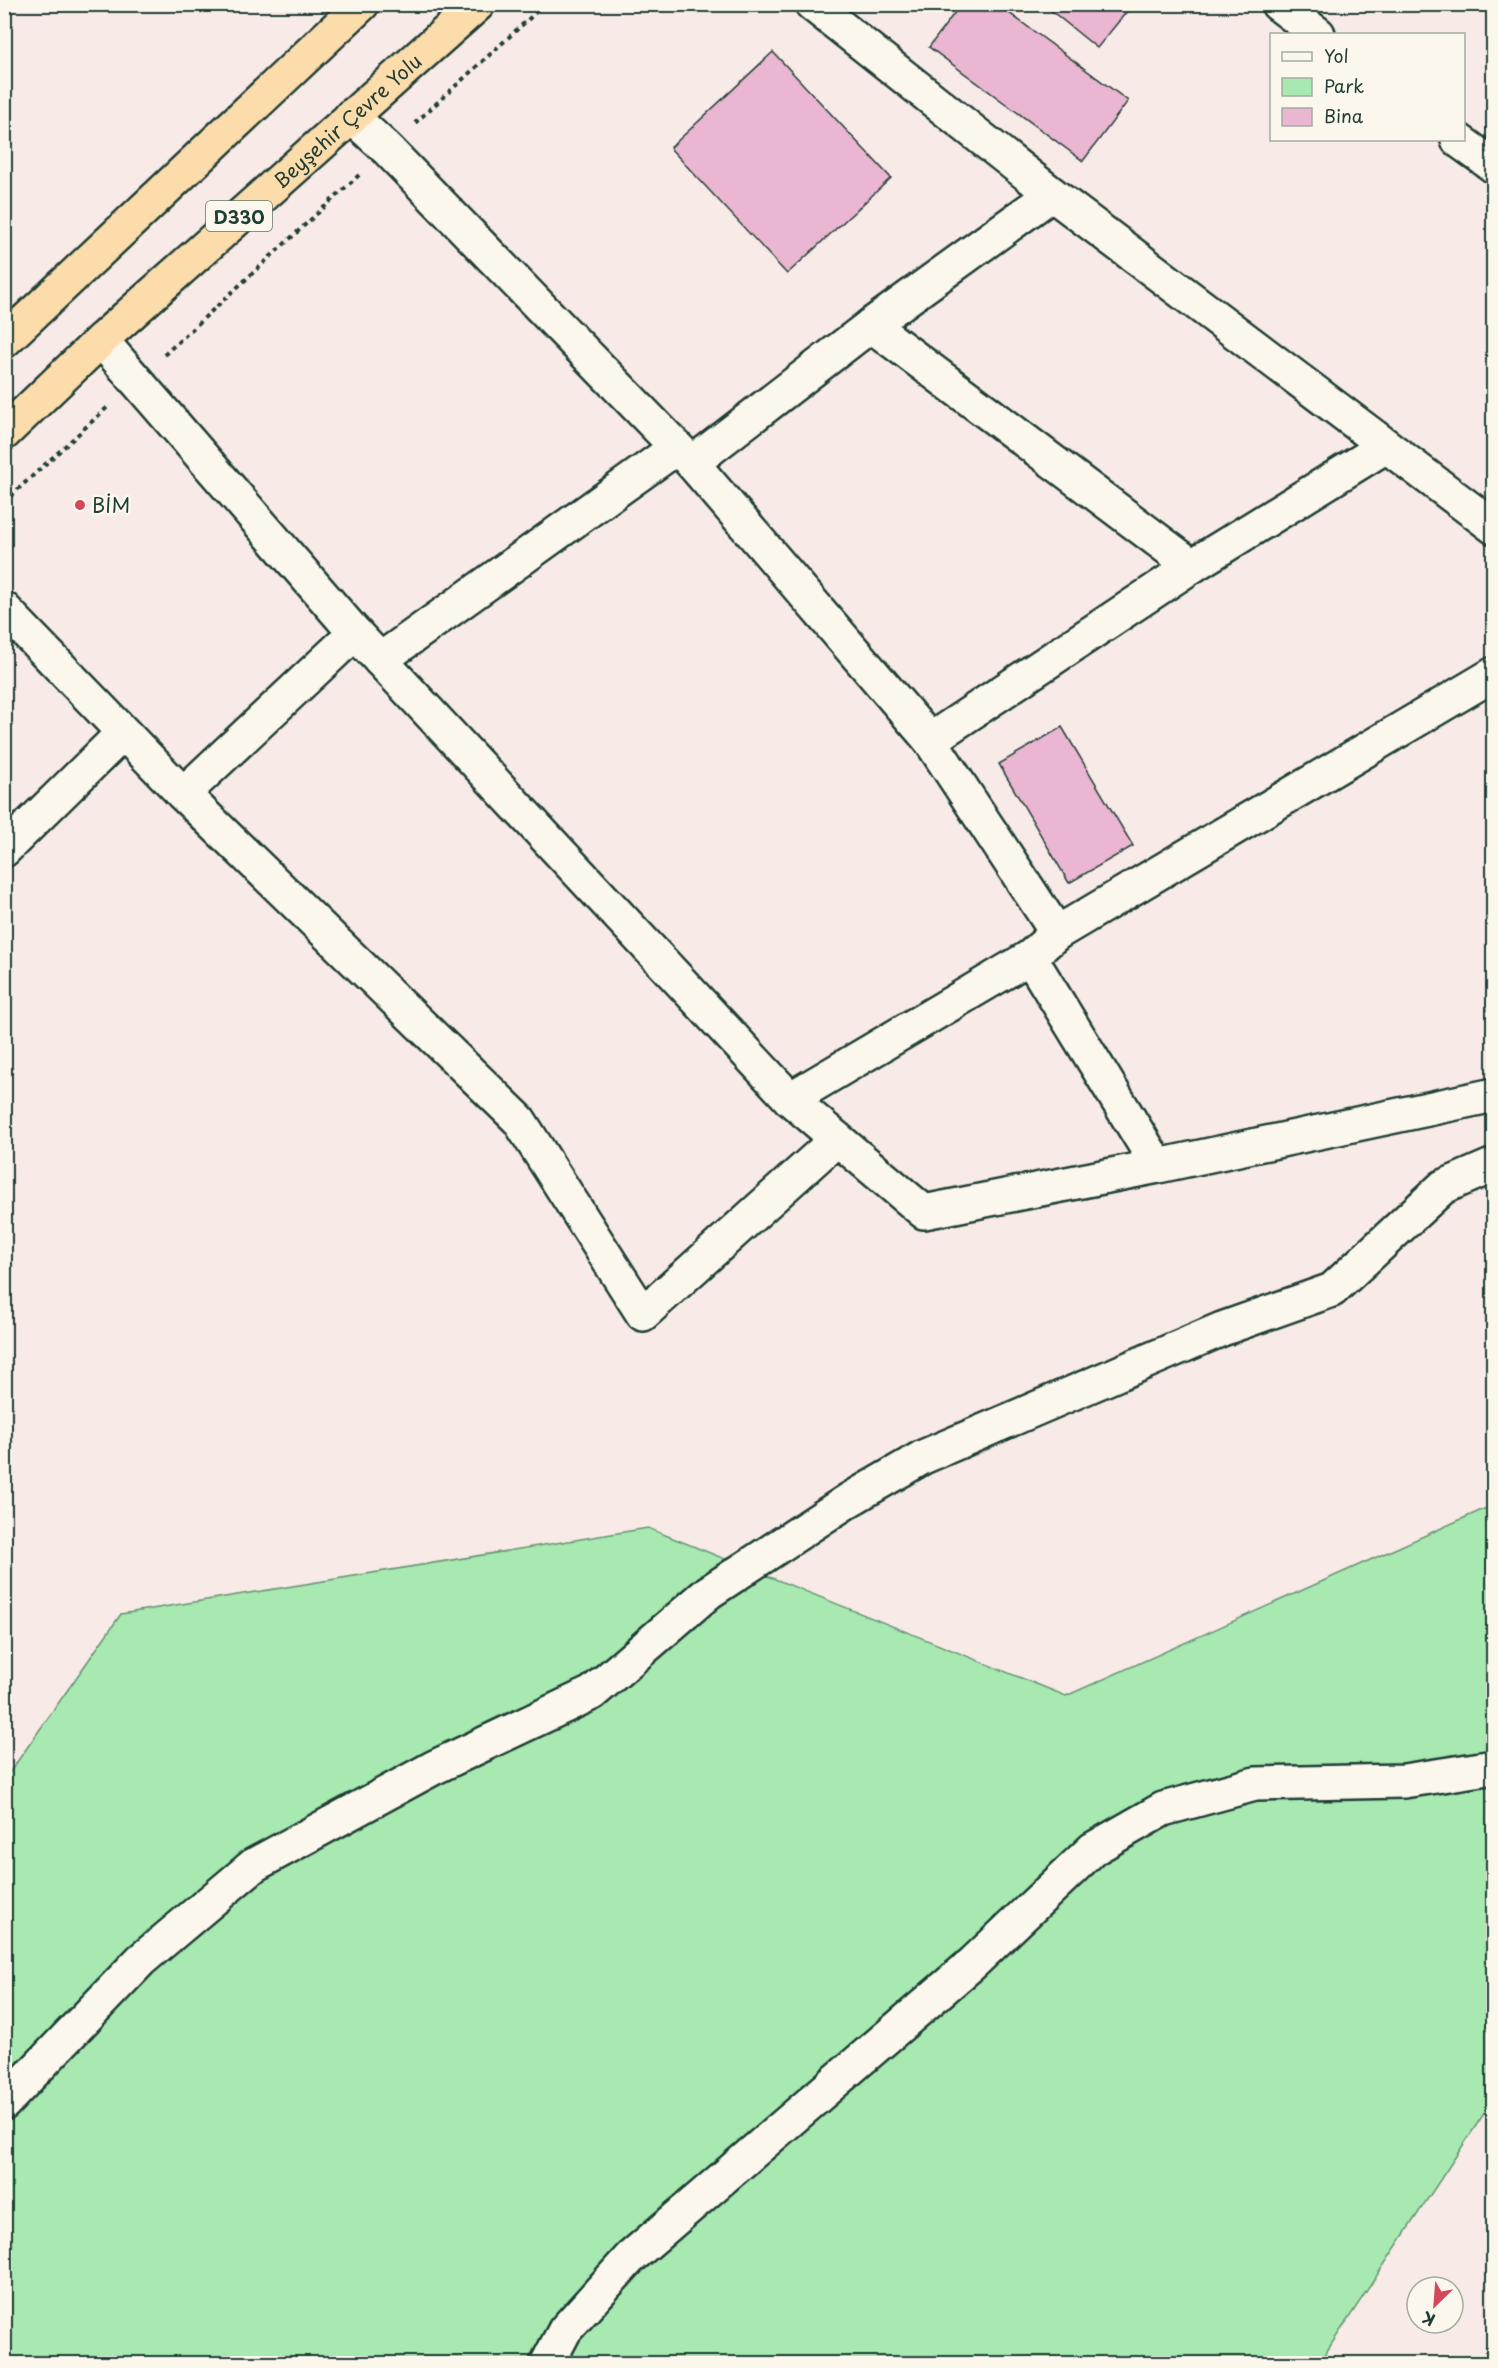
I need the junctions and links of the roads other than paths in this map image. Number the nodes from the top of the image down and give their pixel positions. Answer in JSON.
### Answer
{"nodes":[{"id":1,"x":362,"y":4,"type":"edge"},
{"id":2,"x":478,"y":4,"type":"edge"},
{"id":3,"x":812,"y":4,"type":"edge"},
{"id":4,"x":1278,"y":4,"type":"edge"},
{"id":5,"x":1317,"y":33,"type":"edge"},
{"id":6,"x":351,"y":116,"type":"junction"},
{"id":7,"x":1459,"y":141,"type":"edge"},
{"id":8,"x":1494,"y":166,"type":"edge"},
{"id":9,"x":1052,"y":194,"type":"junction"},
{"id":10,"x":871,"y":325,"type":"junction"},
{"id":11,"x":101,"y":340,"type":"junction"},
{"id":12,"x":4,"y":341,"type":"edge"},
{"id":13,"x":4,"y":433,"type":"edge"},
{"id":14,"x":1386,"y":446,"type":"junction"},
{"id":15,"x":684,"y":455,"type":"junction"},
{"id":16,"x":1494,"y":527,"type":"edge"},
{"id":17,"x":1192,"y":566,"type":"junction"},
{"id":18,"x":4,"y":609,"type":"edge"},
{"id":19,"x":355,"y":633,"type":"junction"},
{"id":20,"x":380,"y":660,"type":"junction"},
{"id":21,"x":1494,"y":674,"type":"edge"},
{"id":22,"x":123,"y":734,"type":"junction"},
{"id":23,"x":930,"y":740,"type":"junction"},
{"id":24,"x":183,"y":794,"type":"junction"},
{"id":25,"x":4,"y":850,"type":"edge"},
{"id":26,"x":1057,"y":933,"type":"junction"},
{"id":27,"x":1030,"y":957,"type":"junction"},
{"id":28,"x":1494,"y":1095,"type":"edge"},
{"id":29,"x":790,"y":1099,"type":"junction"},
{"id":30,"x":837,"y":1139,"type":"junction"},
{"id":31,"x":1494,"y":1165,"type":"edge"},
{"id":32,"x":1158,"y":1166,"type":"junction"},
{"id":33,"x":1494,"y":1767,"type":"edge"},
{"id":34,"x":4,"y":2103,"type":"edge"},
{"id":35,"x":547,"y":2364,"type":"edge"}],
"edges":[{"from":1,"to":12,"type":"highway"},
{"from":2,"to":6,"type":"highway","name":"Beyşehir Çevre Yolu","number":"D330"},
{"from":3,"to":9,"type":"street"},
{"from":4,"to":5,"type":"street"},
{"from":6,"to":11,"type":"highway","name":"Beyşehir Çevre Yolu","number":"D330"},
{"from":6,"to":15,"type":"street"},
{"from":7,"to":8,"type":"street"},
{"from":9,"to":10,"type":"street"},
{"from":9,"to":14,"type":"street"},
{"from":10,"to":15,"type":"street"},
{"from":10,"to":17,"type":"street"},
{"from":11,"to":13,"type":"highway","name":"Beyşehir Çevre Yolu","number":"D330"},
{"from":11,"to":19,"type":"street"},
{"from":14,"to":16,"type":"street"},
{"from":14,"to":17,"type":"street"},
{"from":15,"to":20,"type":"street"},
{"from":15,"to":23,"type":"street"},
{"from":17,"to":23,"type":"street"},
{"from":18,"to":22,"type":"street"},
{"from":19,"to":20,"type":"street"},
{"from":19,"to":24,"type":"street"},
{"from":20,"to":29,"type":"street"},
{"from":21,"to":26,"type":"street"},
{"from":22,"to":24,"type":"street"},
{"from":22,"to":25,"type":"street"},
{"from":23,"to":26,"type":"street"},
{"from":24,"to":30,"type":"street"},
{"from":26,"to":27,"type":"street"},
{"from":27,"to":29,"type":"street"},
{"from":27,"to":32,"type":"street"},
{"from":28,"to":32,"type":"street"},
{"from":29,"to":30,"type":"street"},
{"from":30,"to":32,"type":"street"},
{"from":31,"to":34,"type":"street"},
{"from":33,"to":35,"type":"street"}]}
